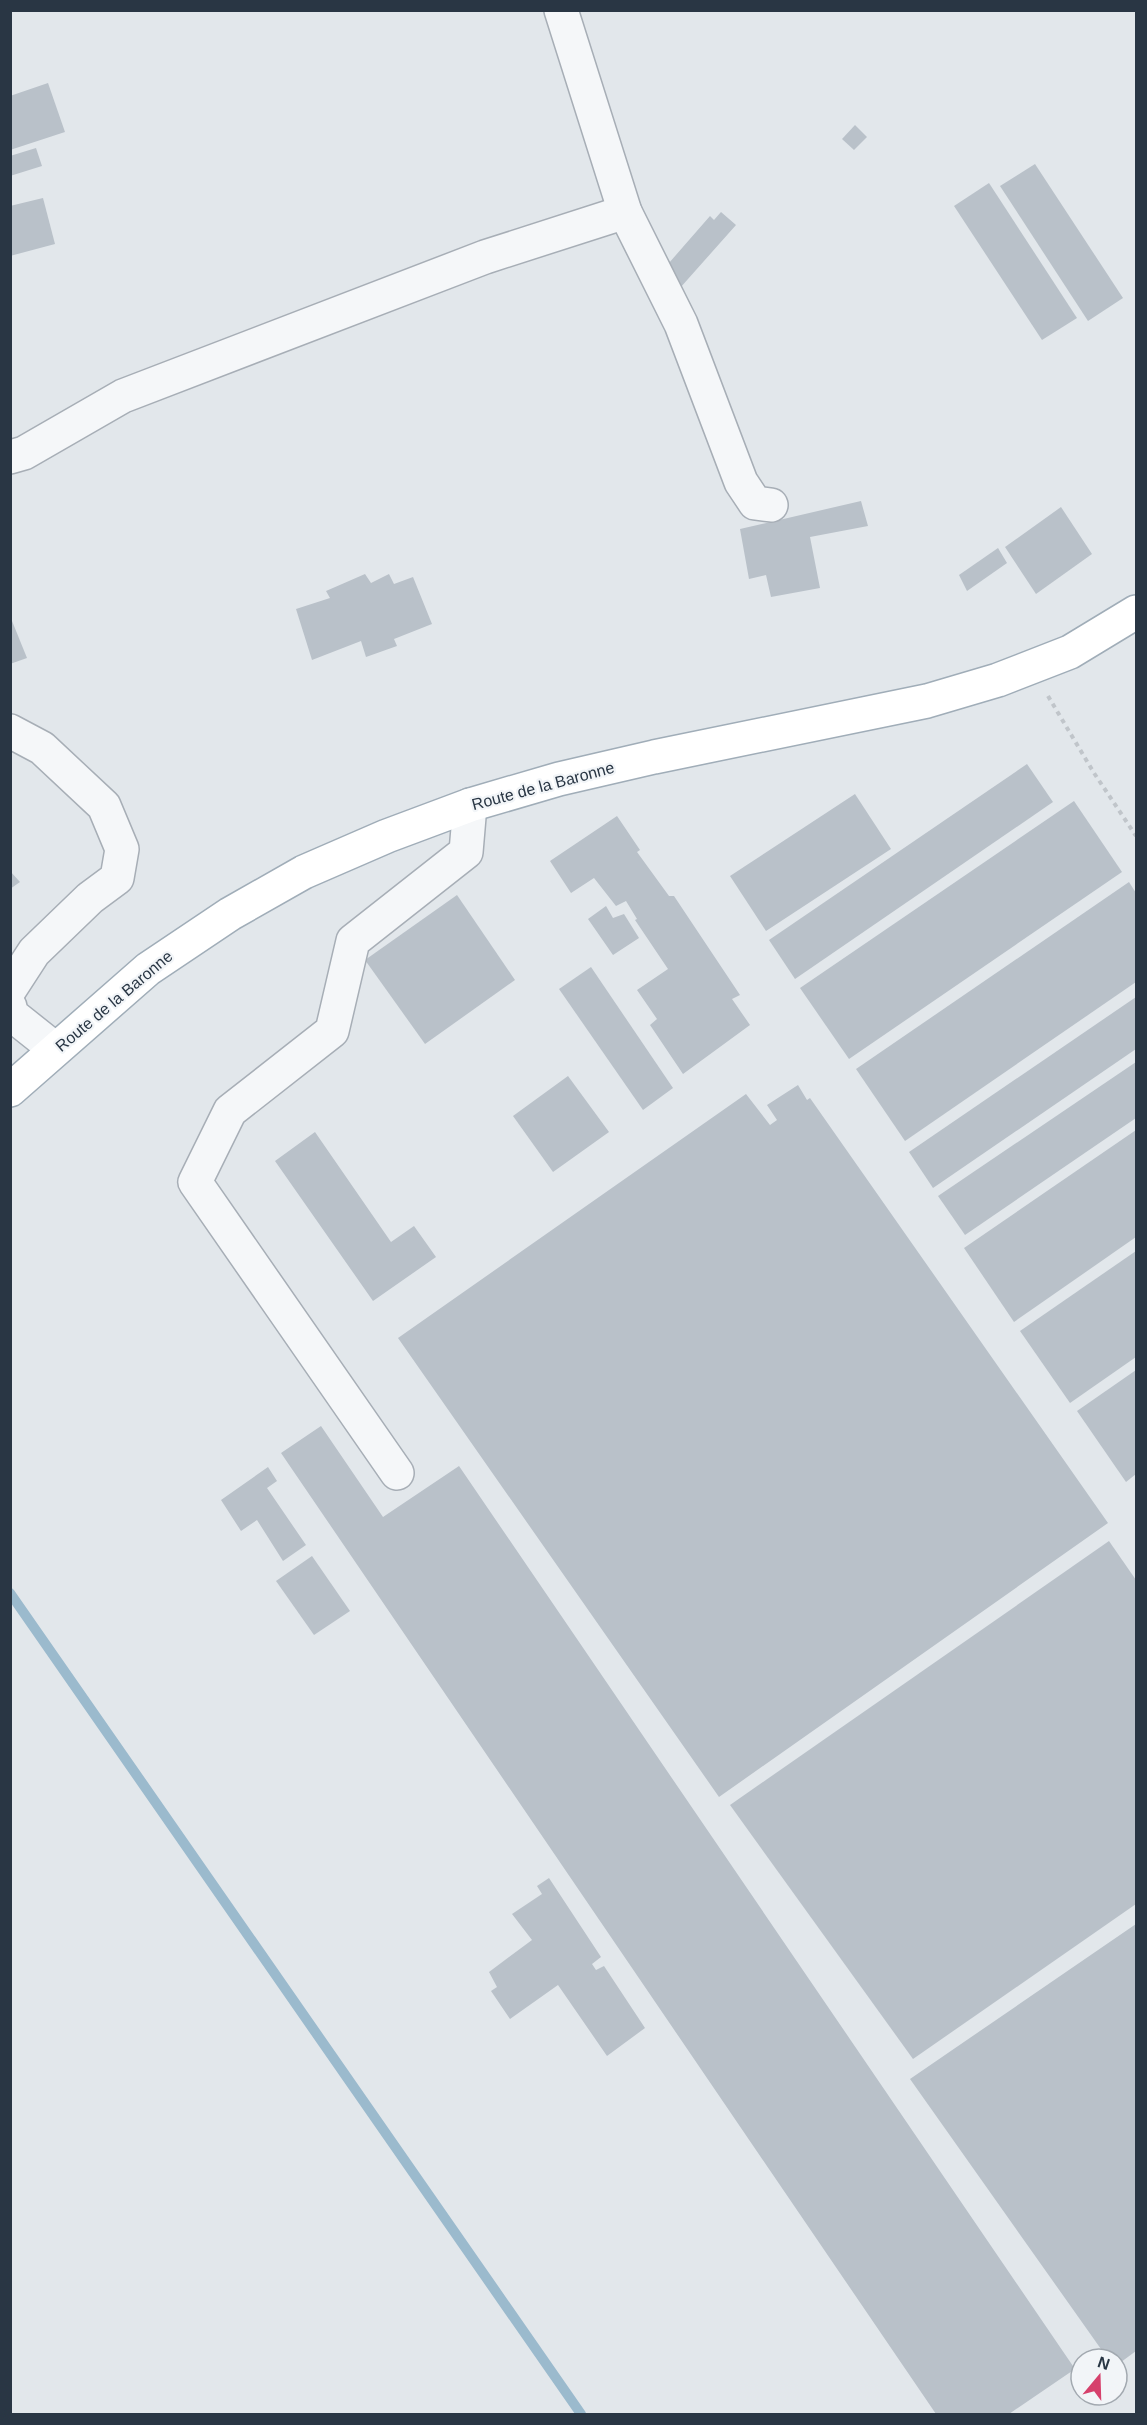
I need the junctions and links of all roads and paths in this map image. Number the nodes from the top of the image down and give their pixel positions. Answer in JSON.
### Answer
{"nodes":[{"id":1,"x":561,"y":10,"type":"edge"},
{"id":2,"x":625,"y":212,"type":"junction"},
{"id":3,"x":10,"y":457,"type":"edge"},
{"id":4,"x":771,"y":505,"type":"dead end"},
{"id":5,"x":1137,"y":612,"type":"edge"},
{"id":6,"x":1031,"y":667,"type":"junction"},
{"id":7,"x":10,"y":731,"type":"edge"},
{"id":8,"x":470,"y":806,"type":"junction"},
{"id":9,"x":1137,"y":836,"type":"edge"},
{"id":10,"x":10,"y":989,"type":"edge"},
{"id":11,"x":10,"y":1007,"type":"edge"},
{"id":12,"x":55,"y":1049,"type":"junction"},
{"id":13,"x":10,"y":1090,"type":"edge"},
{"id":14,"x":397,"y":1473,"type":"dead end"}],
"edges":[{"from":1,"to":2,"type":"lane"},
{"from":2,"to":3,"type":"lane"},
{"from":2,"to":4,"type":"lane"},
{"from":5,"to":6,"type":"main road","name":"Route de la Baronne"},
{"from":6,"to":8,"type":"main road","name":"Route de la Baronne"},
{"from":6,"to":9,"type":"path"},
{"from":7,"to":10,"type":"lane"},
{"from":8,"to":12,"type":"main road","name":"Route de la Baronne"},
{"from":8,"to":14,"type":"lane"},
{"from":11,"to":12,"type":"lane"},
{"from":12,"to":13,"type":"main road","name":"Route de la Baronne"}]}
